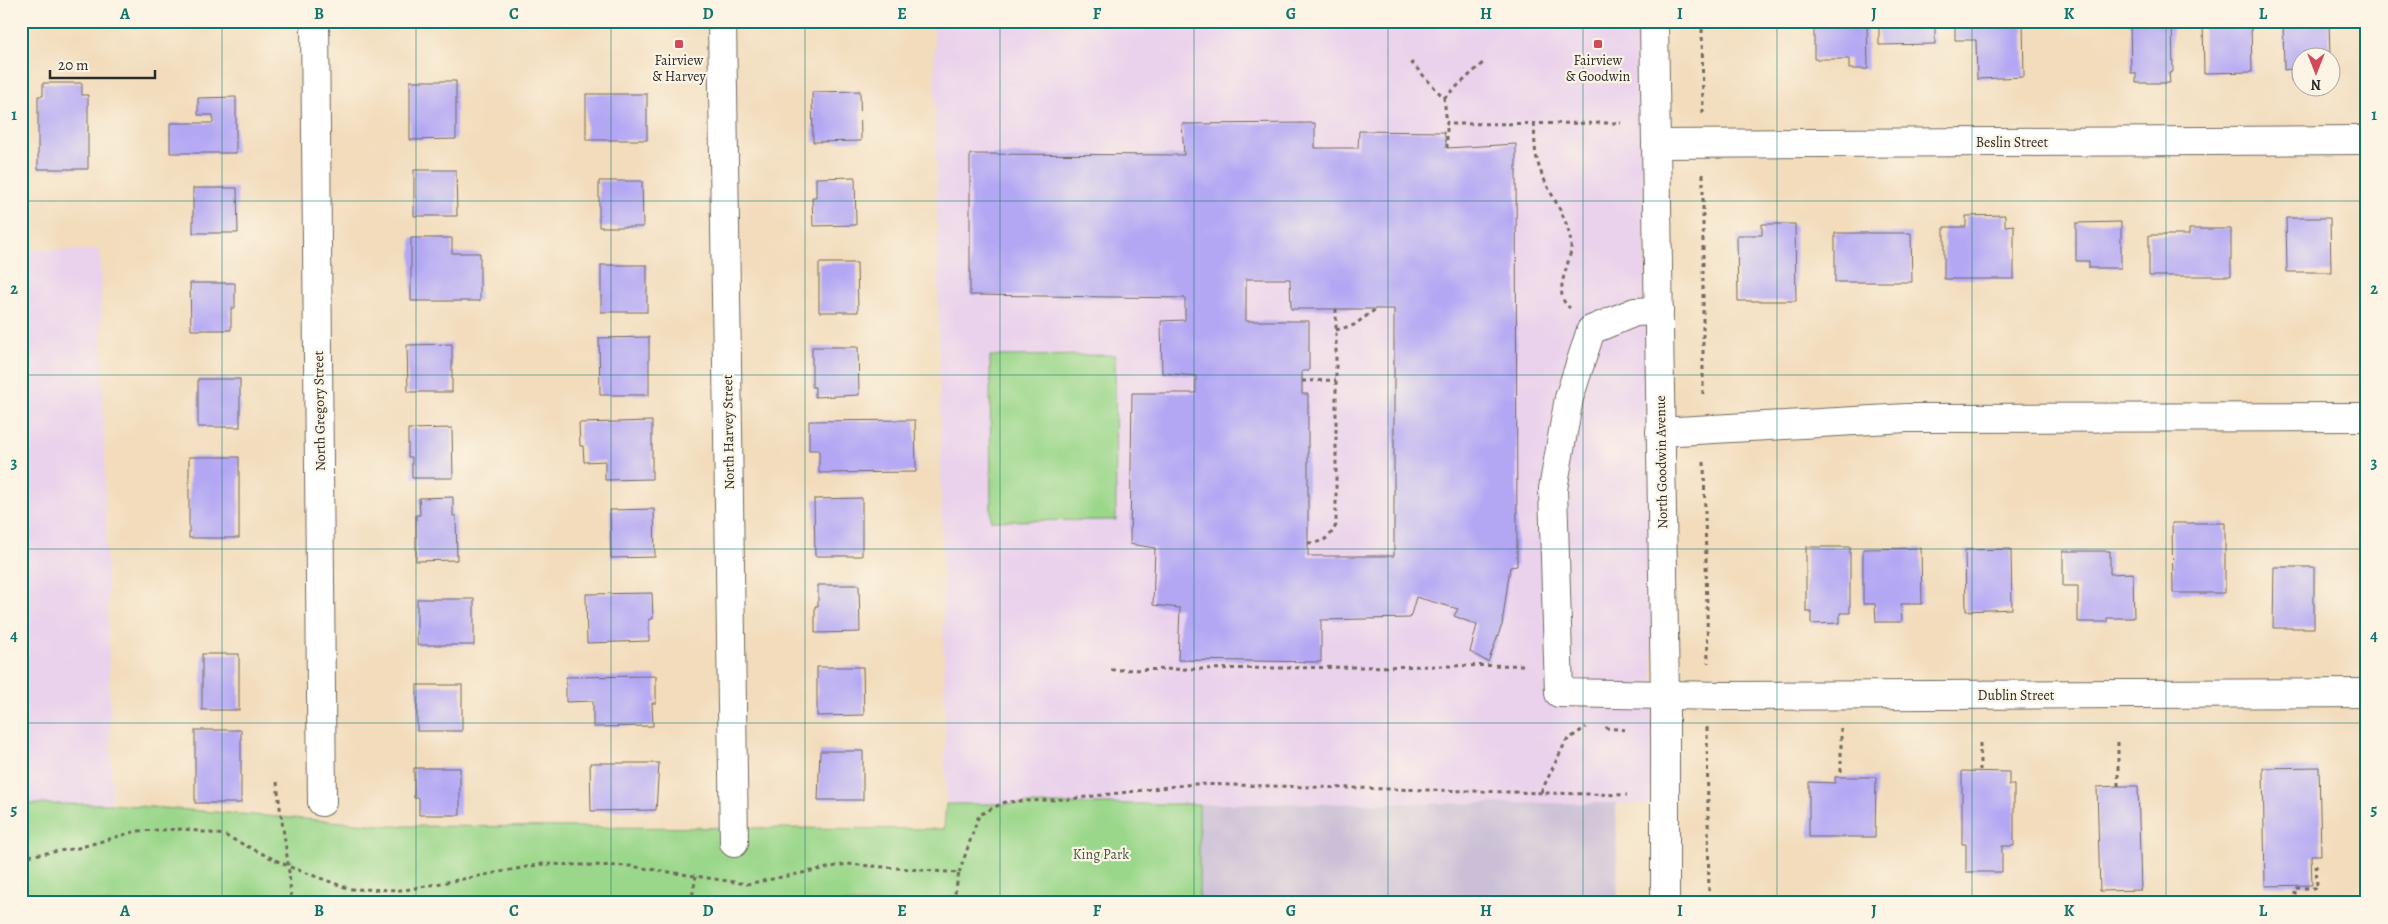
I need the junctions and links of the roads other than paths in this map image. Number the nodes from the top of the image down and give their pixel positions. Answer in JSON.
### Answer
{"nodes":[{"id":1,"x":315,"y":21,"type":"edge"},
{"id":2,"x":722,"y":21,"type":"edge"},
{"id":3,"x":1654,"y":21,"type":"edge"},
{"id":4,"x":2367,"y":140,"type":"edge"},
{"id":5,"x":1657,"y":144,"type":"junction"},
{"id":6,"x":1659,"y":311,"type":"junction"},
{"id":7,"x":2367,"y":417,"type":"edge"},
{"id":8,"x":1660,"y":432,"type":"junction"},
{"id":9,"x":2367,"y":693,"type":"edge"},
{"id":10,"x":1665,"y":696,"type":"junction"},
{"id":11,"x":322,"y":802,"type":"dead end"},
{"id":12,"x":734,"y":843,"type":"dead end"},
{"id":13,"x":1665,"y":903,"type":"edge"}],
"edges":[{"from":1,"to":11,"type":"street","name":"North Gregory Street"},
{"from":2,"to":12,"type":"street","name":"North Harvey Street"},
{"from":3,"to":5,"type":"street","name":"North Goodwin Avenue"},
{"from":4,"to":5,"type":"street","name":"Beslin Street"},
{"from":5,"to":6,"type":"street","name":"North Goodwin Avenue"},
{"from":6,"to":8,"type":"street","name":"North Goodwin Avenue"},
{"from":6,"to":10,"type":"street","name":"Dublin Street"},
{"from":7,"to":8,"type":"street"},
{"from":8,"to":10,"type":"street","name":"North Goodwin Avenue"},
{"from":9,"to":10,"type":"street","name":"Dublin Street"},
{"from":10,"to":13,"type":"street","name":"North Goodwin Avenue"}]}
